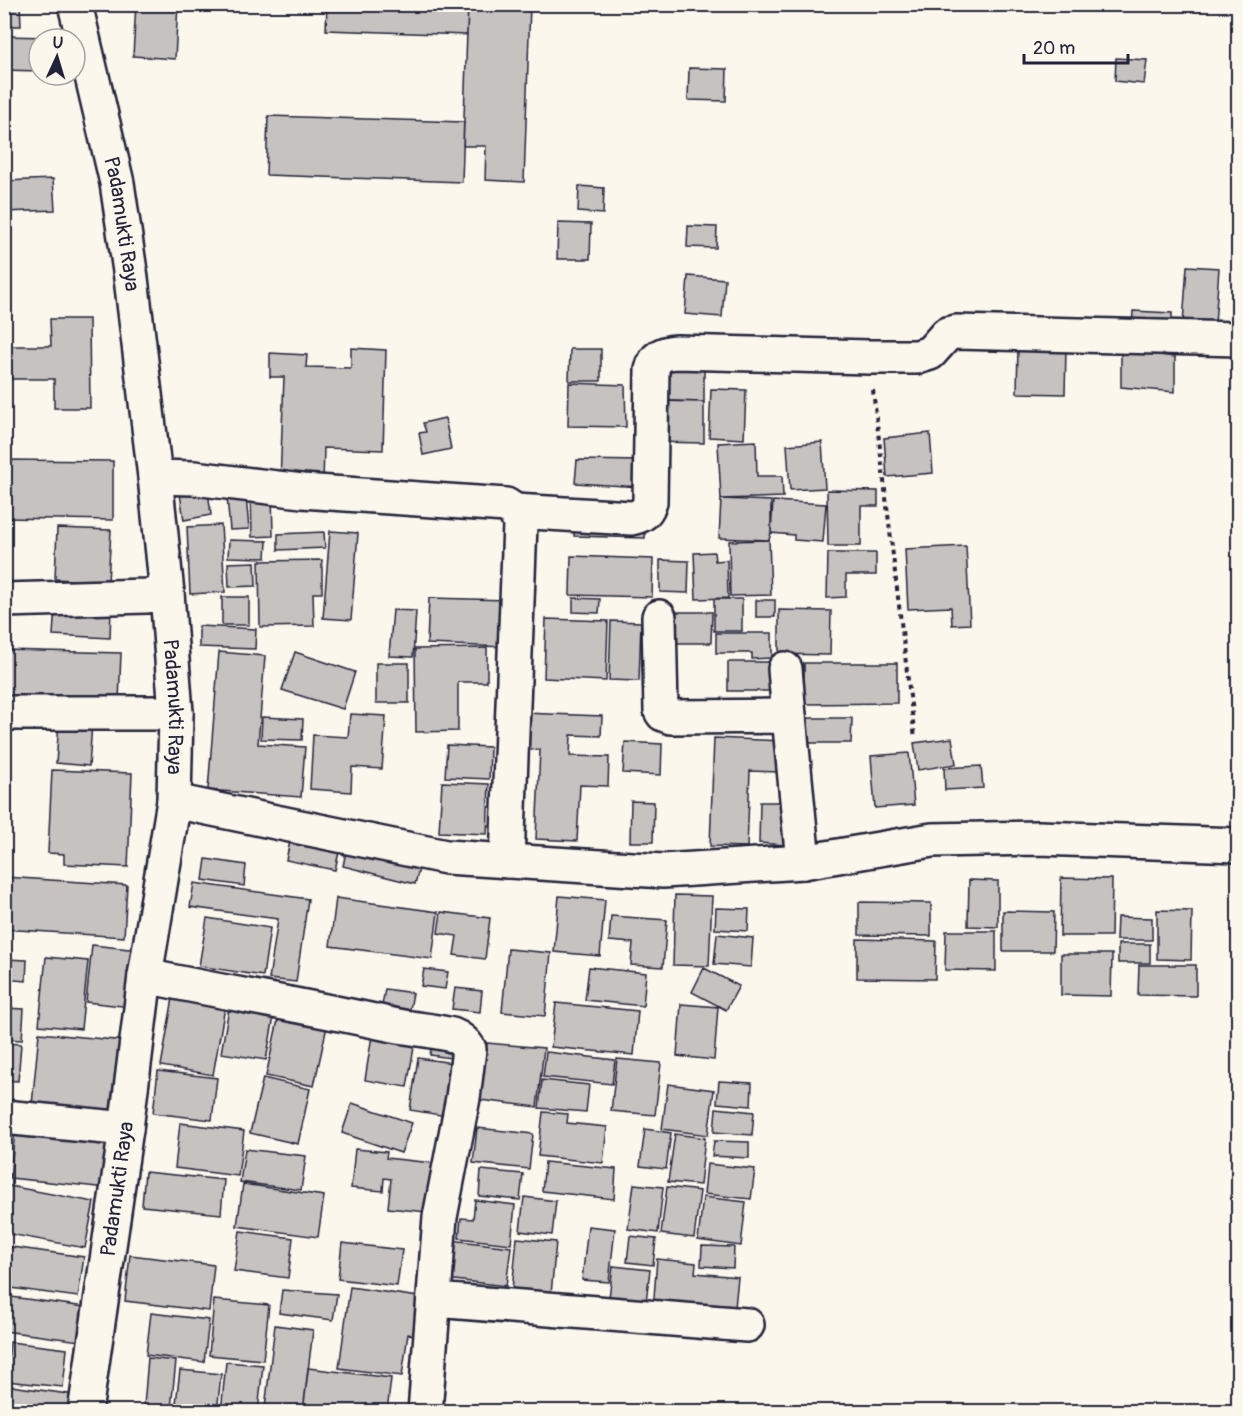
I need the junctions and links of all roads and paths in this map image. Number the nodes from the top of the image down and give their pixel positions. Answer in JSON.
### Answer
{"nodes":[{"id":1,"x":75,"y":4,"type":"edge"},
{"id":2,"x":1239,"y":339,"type":"edge"},
{"id":3,"x":869,"y":357,"type":"junction"},
{"id":4,"x":155,"y":477,"type":"junction"},
{"id":5,"x":515,"y":511,"type":"junction"},
{"id":6,"x":157,"y":594,"type":"junction"},
{"id":7,"x":4,"y":600,"type":"edge"},
{"id":8,"x":659,"y":617,"type":"dead end"},
{"id":9,"x":785,"y":669,"type":"dead end"},
{"id":10,"x":4,"y":712,"type":"edge"},
{"id":11,"x":167,"y":714,"type":"junction"},
{"id":12,"x":789,"y":716,"type":"junction"},
{"id":13,"x":915,"y":738,"type":"dead end"},
{"id":14,"x":174,"y":801,"type":"junction"},
{"id":15,"x":1239,"y":845,"type":"edge"},
{"id":16,"x":507,"y":861,"type":"junction"},
{"id":17,"x":803,"y":862,"type":"junction"},
{"id":18,"x":145,"y":976,"type":"junction"},
{"id":19,"x":4,"y":1117,"type":"edge"},
{"id":20,"x":126,"y":1129,"type":"junction"},
{"id":21,"x":435,"y":1300,"type":"junction"},
{"id":22,"x":747,"y":1325,"type":"dead end"},
{"id":23,"x":85,"y":1412,"type":"edge"},
{"id":24,"x":425,"y":1412,"type":"edge"}],
"edges":[{"from":1,"to":4,"type":"street","name":"Padamukti Raya"},
{"from":2,"to":3,"type":"street"},
{"from":3,"to":5,"type":"street"},
{"from":3,"to":13,"type":"path"},
{"from":4,"to":5,"type":"street"},
{"from":4,"to":6,"type":"street","name":"Padamukti Raya"},
{"from":5,"to":16,"type":"street"},
{"from":6,"to":7,"type":"street"},
{"from":6,"to":11,"type":"street","name":"Padamukti Raya"},
{"from":8,"to":12,"type":"street"},
{"from":9,"to":12,"type":"street"},
{"from":10,"to":11,"type":"street"},
{"from":11,"to":14,"type":"street","name":"Padamukti Raya"},
{"from":12,"to":17,"type":"street"},
{"from":14,"to":16,"type":"street"},
{"from":14,"to":18,"type":"street","name":"Padamukti Raya"},
{"from":15,"to":17,"type":"street"},
{"from":16,"to":17,"type":"street"},
{"from":18,"to":20,"type":"street","name":"Padamukti Raya"},
{"from":18,"to":21,"type":"street"},
{"from":19,"to":20,"type":"street"},
{"from":20,"to":23,"type":"street","name":"Padamukti Raya"},
{"from":21,"to":22,"type":"street"},
{"from":21,"to":24,"type":"street"}]}
